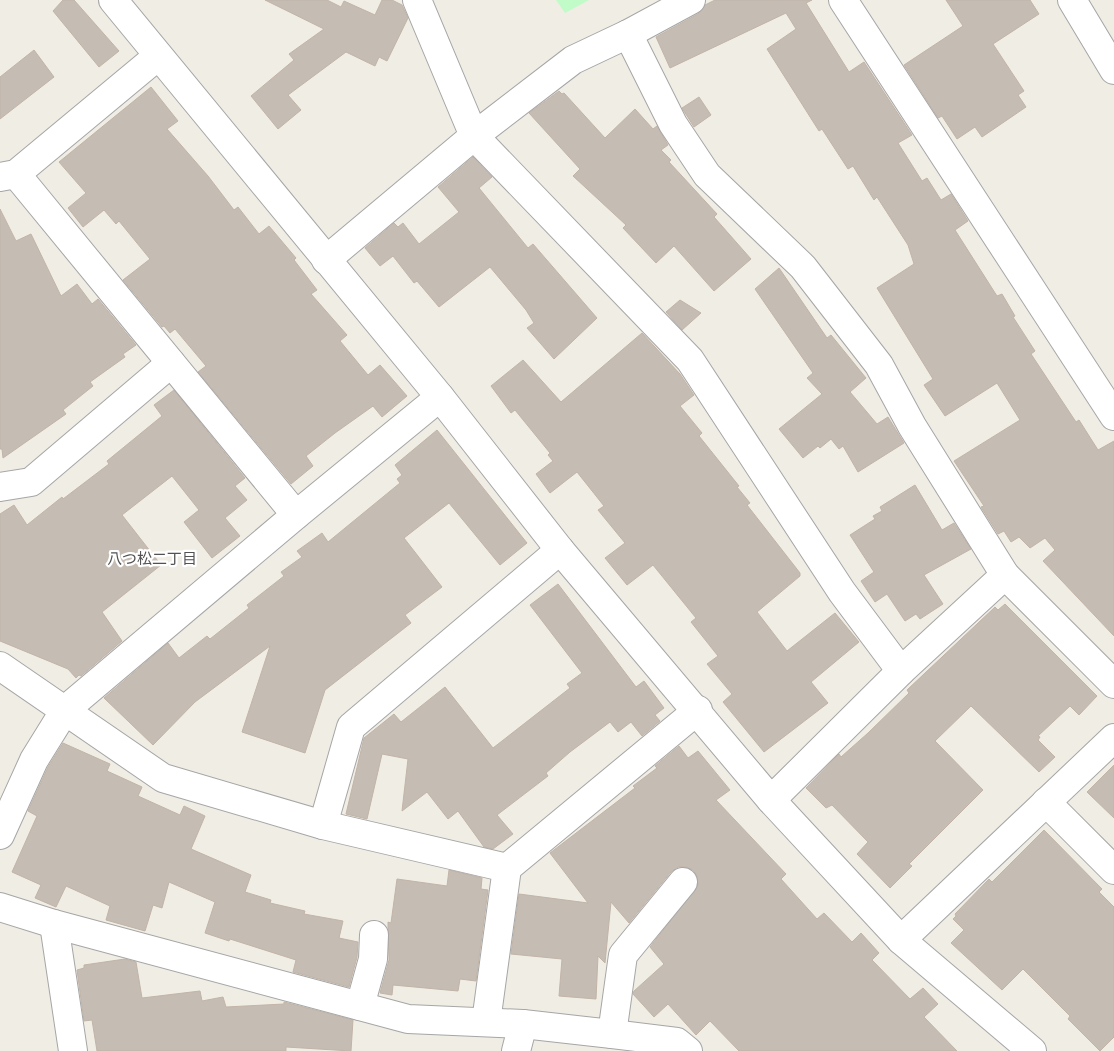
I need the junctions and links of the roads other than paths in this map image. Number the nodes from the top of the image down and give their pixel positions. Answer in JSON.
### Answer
{"nodes":[{"id":1,"x":113,"y":0,"type":"edge"},
{"id":2,"x":417,"y":0,"type":"edge"},
{"id":3,"x":691,"y":0,"type":"edge"},
{"id":4,"x":842,"y":0,"type":"edge"},
{"id":5,"x":1072,"y":0,"type":"edge"},
{"id":6,"x":628,"y":34,"type":"junction"},
{"id":7,"x":158,"y":56,"type":"junction"},
{"id":8,"x":1114,"y":70,"type":"edge"},
{"id":9,"x":474,"y":136,"type":"junction"},
{"id":10,"x":8,"y":176,"type":"edge"},
{"id":11,"x":326,"y":260,"type":"junction"},
{"id":12,"x":171,"y":363,"type":"junction"},
{"id":13,"x":440,"y":397,"type":"junction"},
{"id":14,"x":1114,"y":416,"type":"edge"},
{"id":15,"x":0,"y":487,"type":"edge"},
{"id":16,"x":296,"y":515,"type":"junction"},
{"id":17,"x":560,"y":550,"type":"junction"},
{"id":18,"x":1005,"y":575,"type":"junction"},
{"id":19,"x":0,"y":666,"type":"edge"},
{"id":20,"x":901,"y":671,"type":"junction"},
{"id":21,"x":1114,"y":684,"type":"edge"},
{"id":22,"x":65,"y":710,"type":"junction"},
{"id":23,"x":698,"y":710,"type":"junction"},
{"id":24,"x":1114,"y":738,"type":"edge"},
{"id":25,"x":771,"y":800,"type":"junction"},
{"id":26,"x":1046,"y":802,"type":"junction"},
{"id":27,"x":323,"y":825,"type":"junction"},
{"id":28,"x":0,"y":835,"type":"edge"},
{"id":29,"x":507,"y":868,"type":"junction"},
{"id":30,"x":1114,"y":870,"type":"edge"},
{"id":31,"x":683,"y":882,"type":"dead end"},
{"id":32,"x":0,"y":907,"type":"edge"},
{"id":33,"x":54,"y":924,"type":"junction"},
{"id":34,"x":374,"y":935,"type":"dead end"},
{"id":35,"x":902,"y":940,"type":"junction"},
{"id":36,"x":360,"y":1006,"type":"junction"},
{"id":37,"x":486,"y":1022,"type":"junction"},
{"id":38,"x":523,"y":1024,"type":"junction"},
{"id":39,"x":612,"y":1034,"type":"junction"},
{"id":40,"x":73,"y":1051,"type":"edge"},
{"id":41,"x":516,"y":1051,"type":"edge"},
{"id":42,"x":688,"y":1051,"type":"edge"},
{"id":43,"x":1032,"y":1051,"type":"edge"}],
"edges":[{"from":1,"to":7,"type":"street"},
{"from":2,"to":9,"type":"street"},
{"from":3,"to":6,"type":"street"},
{"from":4,"to":14,"type":"street"},
{"from":5,"to":8,"type":"street"},
{"from":6,"to":9,"type":"street"},
{"from":6,"to":18,"type":"street"},
{"from":7,"to":10,"type":"street"},
{"from":7,"to":11,"type":"street"},
{"from":9,"to":11,"type":"street"},
{"from":9,"to":20,"type":"street"},
{"from":10,"to":12,"type":"street"},
{"from":11,"to":13,"type":"street"},
{"from":12,"to":15,"type":"street"},
{"from":12,"to":16,"type":"street"},
{"from":13,"to":16,"type":"street"},
{"from":13,"to":17,"type":"street"},
{"from":16,"to":22,"type":"street"},
{"from":17,"to":23,"type":"street"},
{"from":17,"to":27,"type":"street"},
{"from":18,"to":20,"type":"street"},
{"from":18,"to":21,"type":"street"},
{"from":19,"to":22,"type":"street"},
{"from":20,"to":25,"type":"street"},
{"from":22,"to":27,"type":"street"},
{"from":22,"to":28,"type":"street"},
{"from":23,"to":25,"type":"street"},
{"from":23,"to":29,"type":"street"},
{"from":24,"to":26,"type":"street"},
{"from":25,"to":35,"type":"street"},
{"from":26,"to":30,"type":"street"},
{"from":26,"to":35,"type":"street"},
{"from":27,"to":29,"type":"street"},
{"from":29,"to":37,"type":"street"},
{"from":31,"to":39,"type":"street"},
{"from":32,"to":33,"type":"street"},
{"from":33,"to":36,"type":"street"},
{"from":33,"to":40,"type":"street"},
{"from":34,"to":36,"type":"street"},
{"from":35,"to":43,"type":"street"},
{"from":36,"to":37,"type":"street"},
{"from":37,"to":38,"type":"street"},
{"from":38,"to":39,"type":"street"},
{"from":38,"to":41,"type":"street"},
{"from":39,"to":42,"type":"street"}]}
